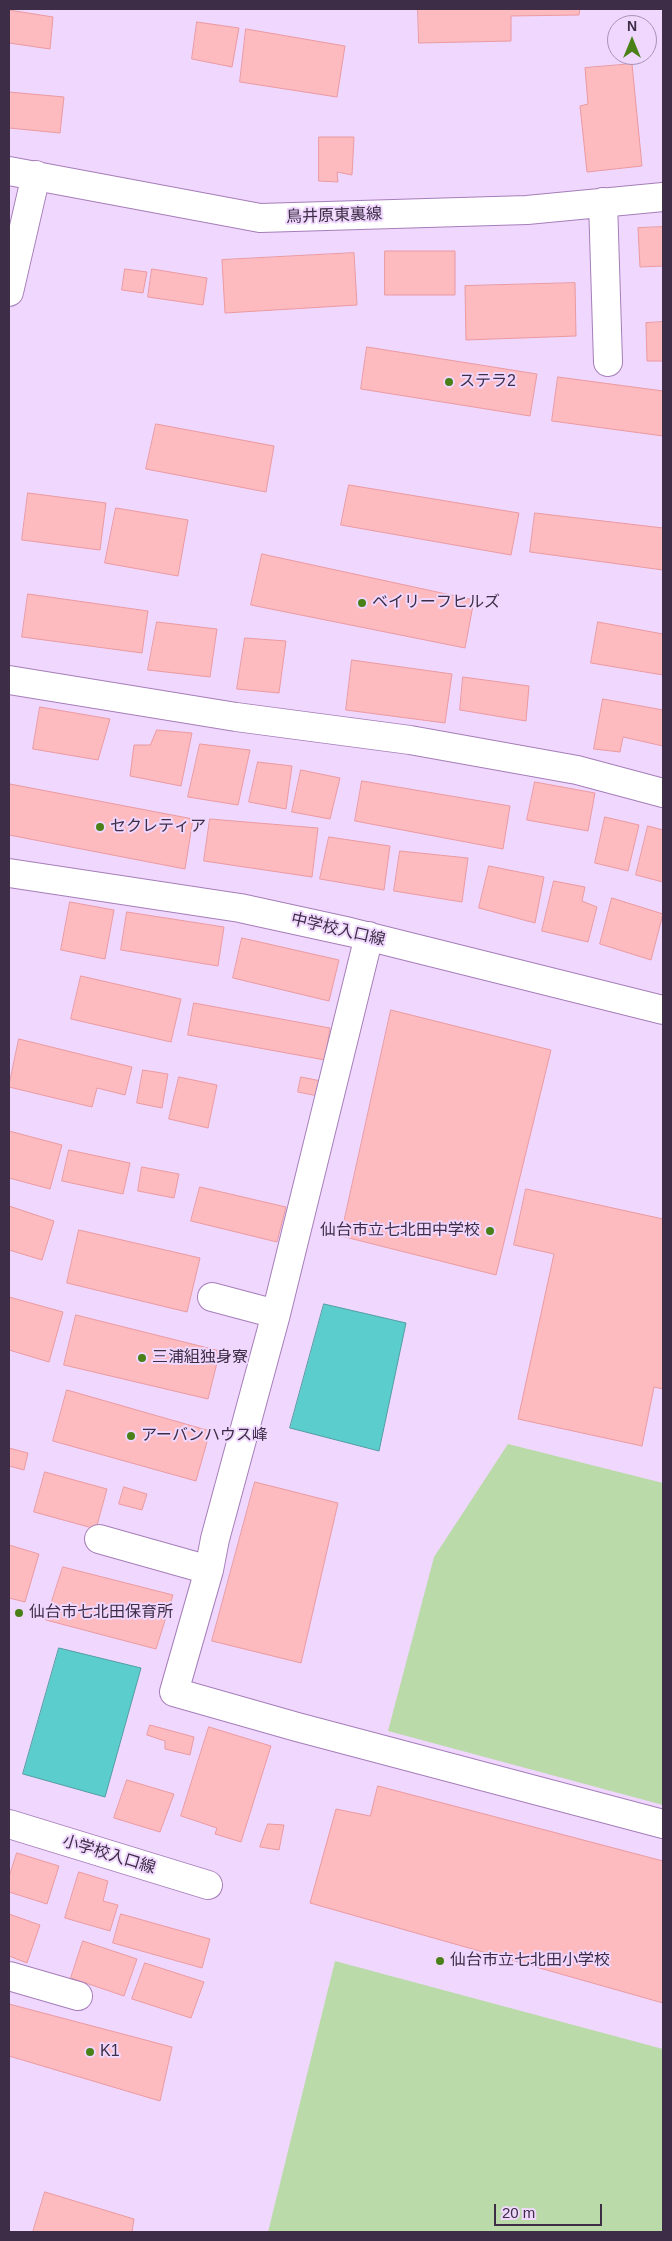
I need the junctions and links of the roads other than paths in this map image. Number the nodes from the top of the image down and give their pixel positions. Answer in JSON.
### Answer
{"nodes":[{"id":1,"x":9,"y":171,"type":"edge"},
{"id":2,"x":36,"y":175,"type":"junction"},
{"id":3,"x":663,"y":197,"type":"edge"},
{"id":4,"x":603,"y":202,"type":"junction"},
{"id":5,"x":9,"y":292,"type":"edge"},
{"id":6,"x":608,"y":362,"type":"dead end"},
{"id":7,"x":9,"y":680,"type":"edge"},
{"id":8,"x":663,"y":793,"type":"edge"},
{"id":9,"x":9,"y":873,"type":"edge"},
{"id":10,"x":369,"y":936,"type":"junction"},
{"id":11,"x":663,"y":1010,"type":"edge"},
{"id":12,"x":212,"y":1297,"type":"dead end"},
{"id":13,"x":276,"y":1314,"type":"junction"},
{"id":14,"x":99,"y":1539,"type":"dead end"},
{"id":15,"x":209,"y":1570,"type":"junction"},
{"id":16,"x":9,"y":1824,"type":"edge"},
{"id":17,"x":663,"y":1824,"type":"edge"},
{"id":18,"x":208,"y":1885,"type":"dead end"},
{"id":19,"x":9,"y":1976,"type":"edge"},
{"id":20,"x":78,"y":1996,"type":"dead end"}],
"edges":[{"from":1,"to":2,"type":"street","name":"鳥井原東裏線"},
{"from":2,"to":4,"type":"street","name":"鳥井原東裏線"},
{"from":2,"to":5,"type":"street"},
{"from":3,"to":4,"type":"street","name":"鳥井原東裏線"},
{"from":4,"to":6,"type":"street"},
{"from":7,"to":8,"type":"street"},
{"from":9,"to":10,"type":"street","name":"中学校入口線"},
{"from":10,"to":11,"type":"street","name":"中学校入口線"},
{"from":10,"to":13,"type":"street"},
{"from":12,"to":13,"type":"street"},
{"from":13,"to":15,"type":"street"},
{"from":14,"to":15,"type":"street"},
{"from":15,"to":17,"type":"street"},
{"from":16,"to":18,"type":"street","name":"小学校入口線"},
{"from":19,"to":20,"type":"street"}]}
